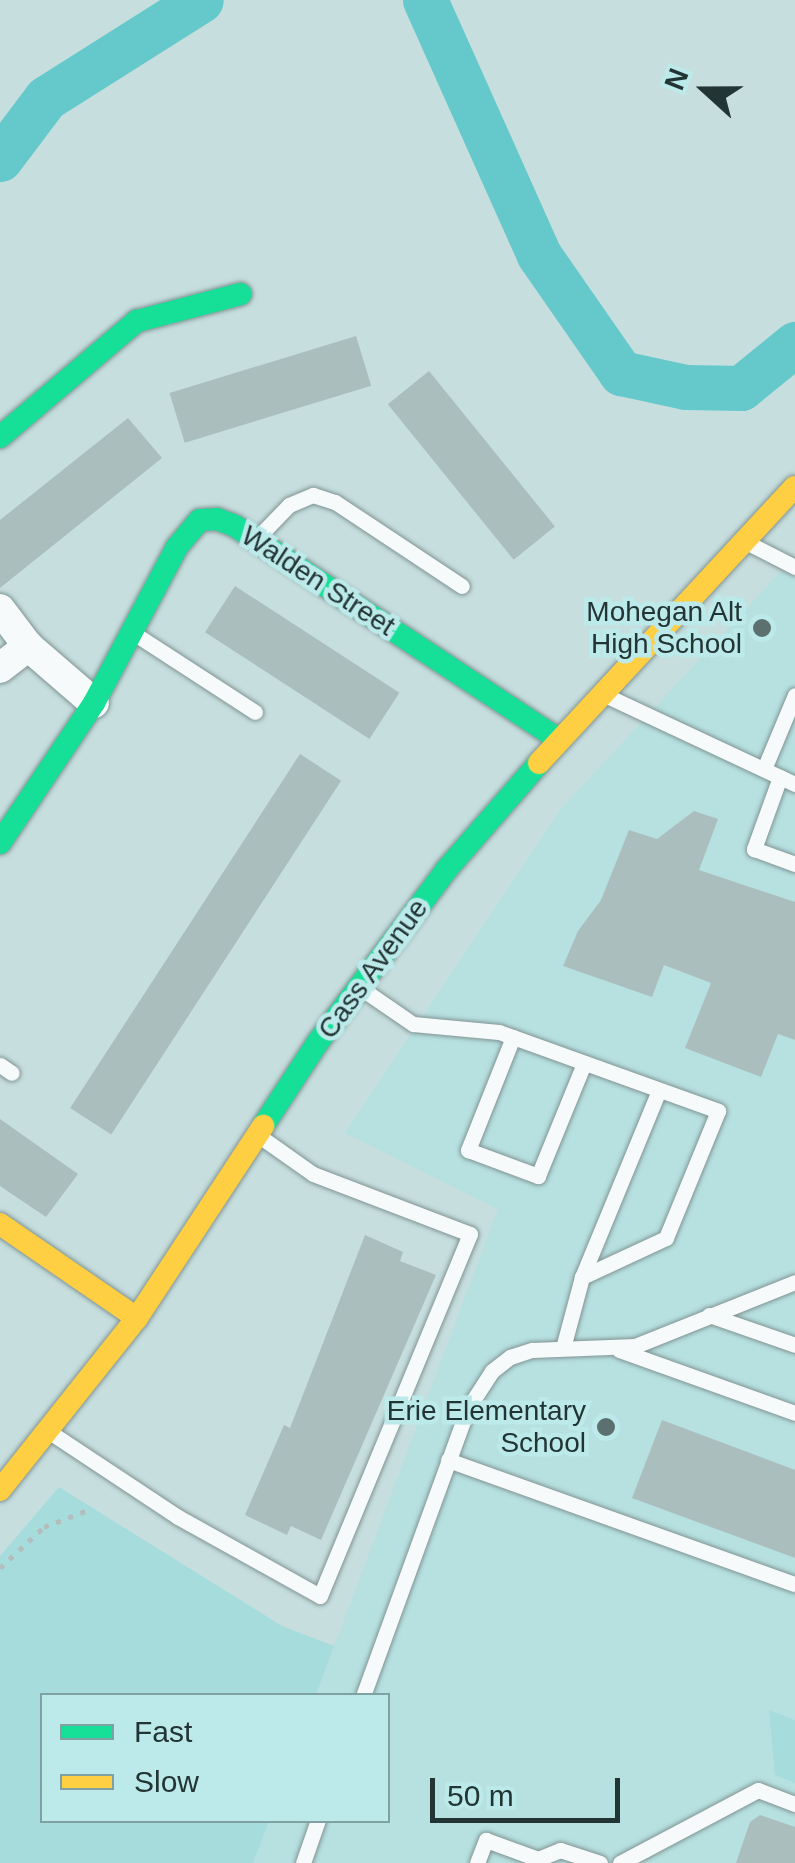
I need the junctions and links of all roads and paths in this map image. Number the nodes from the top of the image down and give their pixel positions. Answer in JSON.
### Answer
{"nodes":[{"id":1,"x":241,"y":294,"type":"dead end"},
{"id":2,"x":0,"y":438,"type":"edge"},
{"id":3,"x":795,"y":487,"type":"edge"},
{"id":4,"x":256,"y":539,"type":"junction"},
{"id":5,"x":745,"y":542,"type":"junction"},
{"id":6,"x":795,"y":567,"type":"edge"},
{"id":7,"x":462,"y":586,"type":"dead end"},
{"id":8,"x":0,"y":609,"type":"edge"},
{"id":9,"x":132,"y":632,"type":"junction"},
{"id":10,"x":28,"y":646,"type":"junction"},
{"id":11,"x":0,"y":668,"type":"edge"},
{"id":12,"x":604,"y":694,"type":"junction"},
{"id":13,"x":795,"y":695,"type":"edge"},
{"id":14,"x":94,"y":703,"type":"junction"},
{"id":15,"x":254,"y":712,"type":"dead end"},
{"id":16,"x":559,"y":740,"type":"junction"},
{"id":17,"x":764,"y":769,"type":"junction"},
{"id":18,"x":788,"y":780,"type":"edge"},
{"id":19,"x":0,"y":842,"type":"edge"},
{"id":20,"x":795,"y":864,"type":"edge"},
{"id":21,"x":358,"y":987,"type":"junction"},
{"id":22,"x":513,"y":1037,"type":"junction"},
{"id":23,"x":584,"y":1062,"type":"junction"},
{"id":24,"x":659,"y":1090,"type":"junction"},
{"id":25,"x":257,"y":1135,"type":"junction"},
{"id":26,"x":0,"y":1224,"type":"edge"},
{"id":27,"x":582,"y":1277,"type":"junction"},
{"id":28,"x":795,"y":1282,"type":"edge"},
{"id":29,"x":709,"y":1315,"type":"junction"},
{"id":30,"x":137,"y":1318,"type":"junction"},
{"id":31,"x":795,"y":1345,"type":"edge"},
{"id":32,"x":610,"y":1346,"type":"junction"},
{"id":33,"x":564,"y":1348,"type":"junction"},
{"id":34,"x":795,"y":1413,"type":"edge"},
{"id":35,"x":47,"y":1431,"type":"junction"},
{"id":36,"x":448,"y":1460,"type":"junction"},
{"id":37,"x":0,"y":1490,"type":"edge"},
{"id":38,"x":88,"y":1510,"type":"dead end"},
{"id":39,"x":0,"y":1568,"type":"edge"},
{"id":40,"x":795,"y":1584,"type":"edge"},
{"id":41,"x":364,"y":1693,"type":"edge"},
{"id":42,"x":795,"y":1804,"type":"edge"},
{"id":43,"x":317,"y":1823,"type":"edge"},
{"id":44,"x":303,"y":1863,"type":"edge"},
{"id":45,"x":477,"y":1863,"type":"edge"},
{"id":46,"x":600,"y":1863,"type":"edge"},
{"id":47,"x":620,"y":1863,"type":"edge"}],
"edges":[{"from":1,"to":2,"type":"main road"},
{"from":3,"to":5,"type":"main road","name":"Cass Avenue"},
{"from":4,"to":7,"type":"lane"},
{"from":4,"to":9,"type":"main road","name":"Walden Street"},
{"from":4,"to":16,"type":"main road","name":"Walden Street"},
{"from":5,"to":6,"type":"lane"},
{"from":5,"to":12,"type":"main road","name":"Cass Avenue"},
{"from":8,"to":10,"type":"street"},
{"from":9,"to":14,"type":"main road","name":"Walden Street"},
{"from":9,"to":15,"type":"lane"},
{"from":10,"to":11,"type":"street"},
{"from":10,"to":14,"type":"street"},
{"from":12,"to":16,"type":"main road","name":"Cass Avenue"},
{"from":12,"to":17,"type":"lane"},
{"from":13,"to":17,"type":"lane"},
{"from":14,"to":19,"type":"main road","name":"Walden Street"},
{"from":16,"to":21,"type":"main road","name":"Cass Avenue"},
{"from":17,"to":18,"type":"lane"},
{"from":18,"to":20,"type":"lane"},
{"from":21,"to":22,"type":"lane"},
{"from":21,"to":25,"type":"main road","name":"Cass Avenue"},
{"from":22,"to":23,"type":"lane"},
{"from":22,"to":23,"type":"lane"},
{"from":23,"to":24,"type":"lane"},
{"from":24,"to":27,"type":"lane"},
{"from":24,"to":27,"type":"lane"},
{"from":25,"to":30,"type":"main road","name":"Cass Avenue"},
{"from":25,"to":35,"type":"lane"},
{"from":26,"to":30,"type":"main road"},
{"from":27,"to":33,"type":"lane"},
{"from":28,"to":29,"type":"lane"},
{"from":29,"to":31,"type":"lane"},
{"from":29,"to":32,"type":"lane"},
{"from":30,"to":35,"type":"main road","name":"Cass Avenue"},
{"from":32,"to":33,"type":"lane"},
{"from":32,"to":34,"type":"lane"},
{"from":33,"to":36,"type":"lane"},
{"from":35,"to":37,"type":"main road","name":"Cass Avenue"},
{"from":36,"to":40,"type":"lane"},
{"from":36,"to":41,"type":"lane"},
{"from":38,"to":39,"type":"path"},
{"from":42,"to":47,"type":"lane"},
{"from":43,"to":44,"type":"lane"},
{"from":45,"to":46,"type":"lane"}]}
